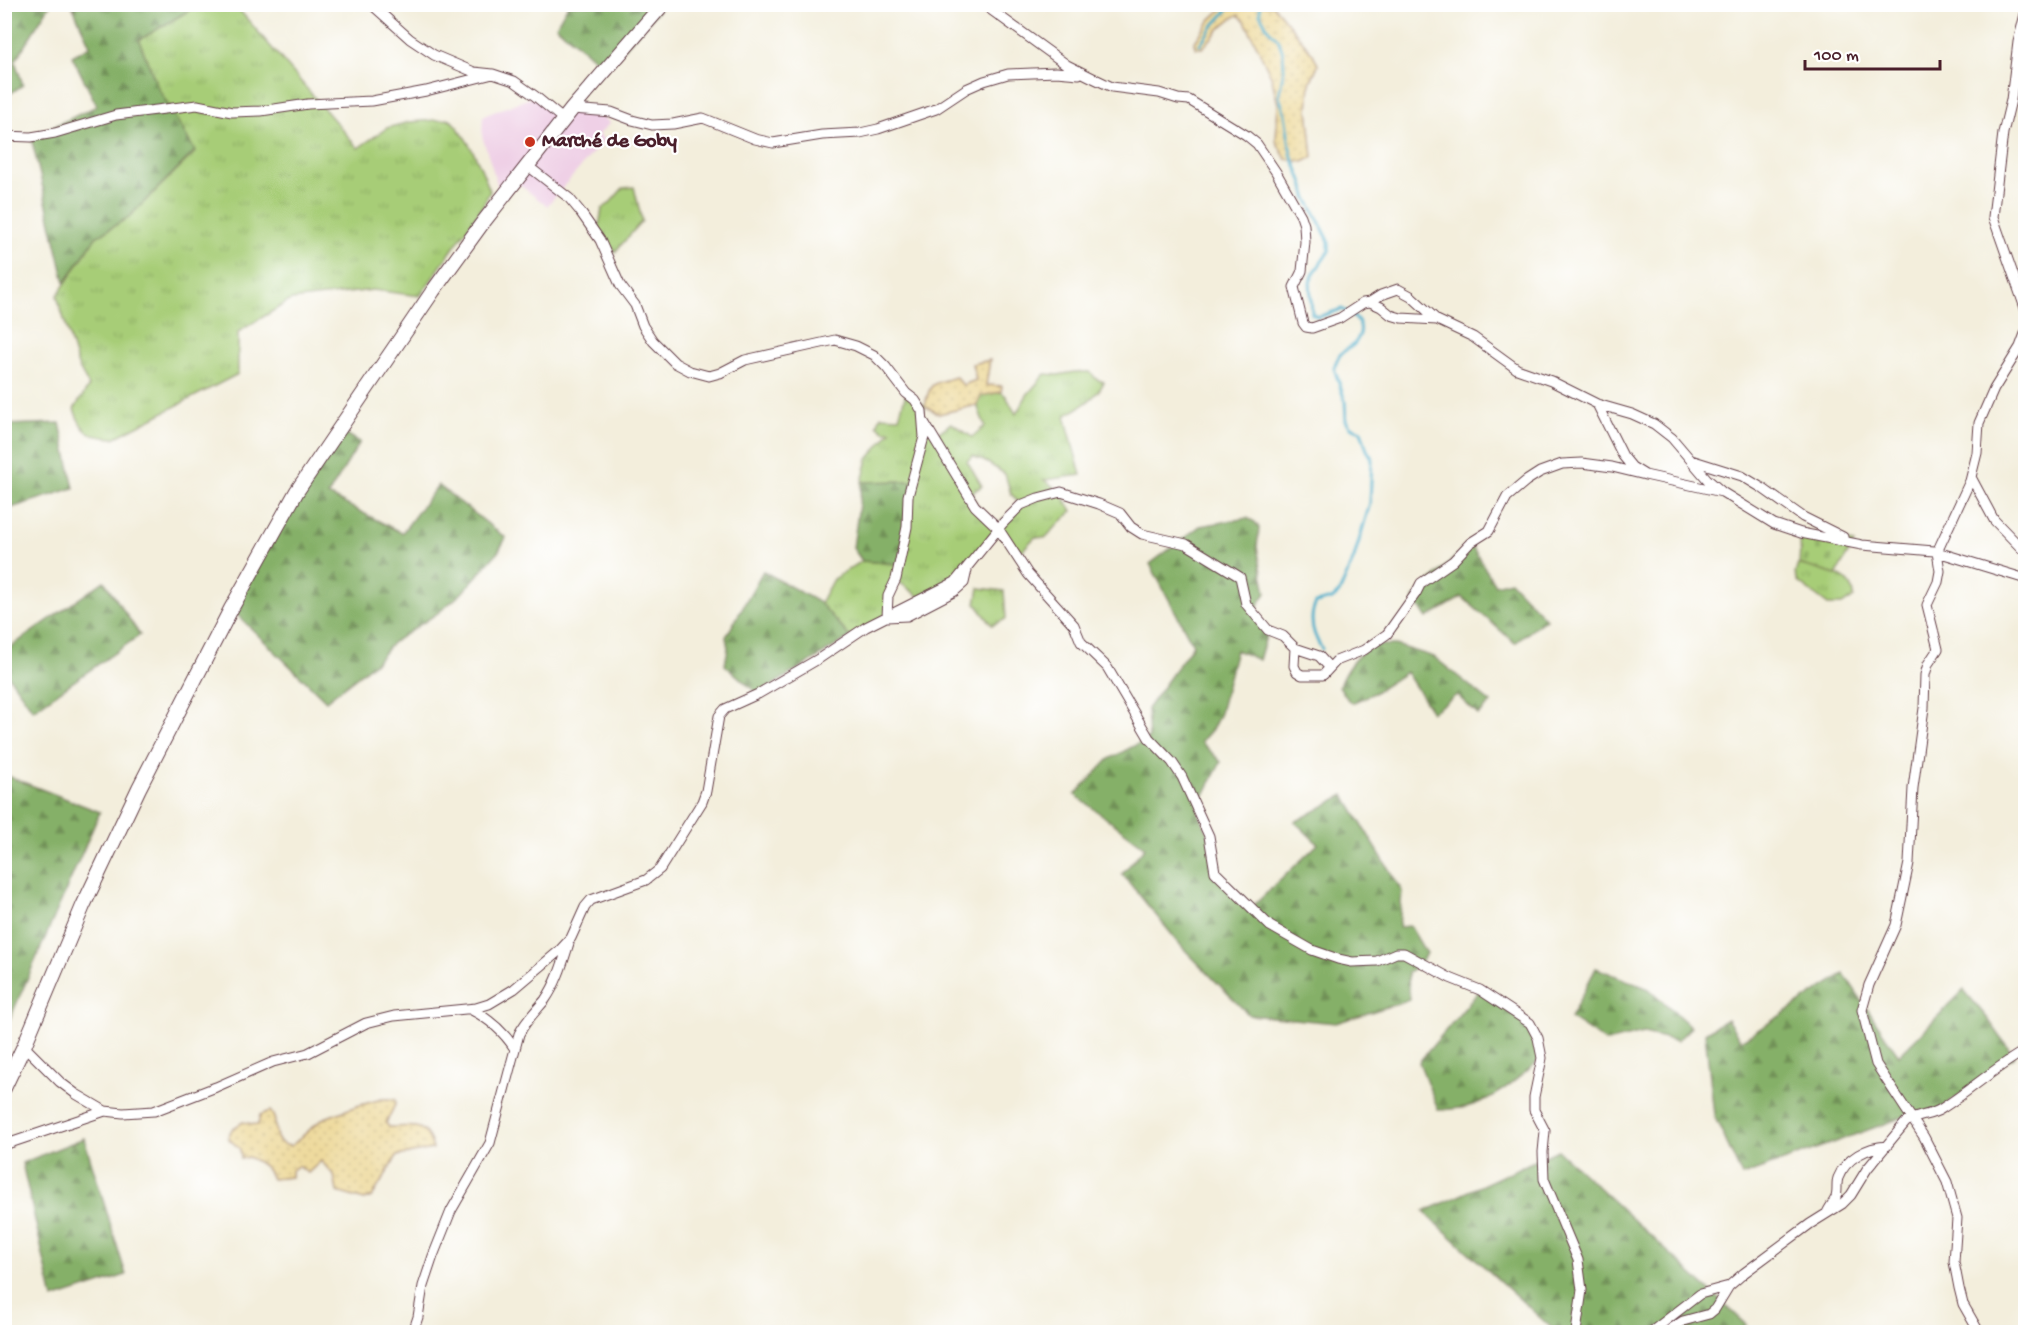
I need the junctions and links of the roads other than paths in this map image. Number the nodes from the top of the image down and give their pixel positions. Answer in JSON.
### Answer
{"nodes":[{"id":1,"x":371,"y":4,"type":"edge"},
{"id":2,"x":663,"y":4,"type":"edge"},
{"id":3,"x":983,"y":4,"type":"edge"},
{"id":4,"x":2025,"y":10,"type":"edge"},
{"id":5,"x":2021,"y":39,"type":"edge"},
{"id":6,"x":494,"y":74,"type":"junction"},
{"id":7,"x":1084,"y":74,"type":"junction"},
{"id":8,"x":568,"y":114,"type":"junction"},
{"id":9,"x":4,"y":136,"type":"edge"},
{"id":10,"x":528,"y":166,"type":"junction"},
{"id":11,"x":1370,"y":302,"type":"junction"},
{"id":12,"x":2025,"y":315,"type":"edge"},
{"id":13,"x":1437,"y":320,"type":"junction"},
{"id":14,"x":2025,"y":331,"type":"edge"},
{"id":15,"x":1597,"y":404,"type":"junction"},
{"id":16,"x":924,"y":422,"type":"junction"},
{"id":17,"x":1691,"y":460,"type":"junction"},
{"id":18,"x":1645,"y":474,"type":"junction"},
{"id":19,"x":1971,"y":477,"type":"junction"},
{"id":20,"x":1722,"y":492,"type":"junction"},
{"id":21,"x":998,"y":528,"type":"junction"},
{"id":22,"x":1862,"y":545,"type":"junction"},
{"id":23,"x":1937,"y":552,"type":"junction"},
{"id":24,"x":2025,"y":553,"type":"edge"},
{"id":25,"x":2025,"y":579,"type":"edge"},
{"id":26,"x":887,"y":617,"type":"junction"},
{"id":27,"x":1295,"y":648,"type":"junction"},
{"id":28,"x":1329,"y":667,"type":"junction"},
{"id":29,"x":571,"y":938,"type":"junction"},
{"id":30,"x":470,"y":1009,"type":"junction"},
{"id":31,"x":24,"y":1046,"type":"junction"},
{"id":32,"x":515,"y":1049,"type":"junction"},
{"id":33,"x":2025,"y":1050,"type":"edge"},
{"id":34,"x":4,"y":1088,"type":"edge"},
{"id":35,"x":105,"y":1111,"type":"junction"},
{"id":36,"x":1911,"y":1118,"type":"junction"},
{"id":37,"x":4,"y":1145,"type":"edge"},
{"id":38,"x":1887,"y":1146,"type":"junction"},
{"id":39,"x":1826,"y":1214,"type":"junction"},
{"id":40,"x":1729,"y":1286,"type":"junction"},
{"id":41,"x":413,"y":1332,"type":"edge"},
{"id":42,"x":1576,"y":1332,"type":"edge"},
{"id":43,"x":1651,"y":1332,"type":"edge"},
{"id":44,"x":1666,"y":1332,"type":"edge"},
{"id":45,"x":1979,"y":1332,"type":"edge"}],
"edges":[{"from":1,"to":6,"type":"street"},
{"from":2,"to":8,"type":"main road"},
{"from":3,"to":7,"type":"street"},
{"from":4,"to":5,"type":"street"},
{"from":5,"to":12,"type":"street"},
{"from":6,"to":8,"type":"street"},
{"from":6,"to":9,"type":"street"},
{"from":7,"to":8,"type":"street"},
{"from":7,"to":11,"type":"street"},
{"from":8,"to":10,"type":"main road"},
{"from":10,"to":16,"type":"street"},
{"from":10,"to":31,"type":"main road"},
{"from":11,"to":13,"type":"street"},
{"from":11,"to":13,"type":"street"},
{"from":13,"to":15,"type":"street"},
{"from":14,"to":19,"type":"street"},
{"from":15,"to":17,"type":"street"},
{"from":15,"to":18,"type":"street"},
{"from":16,"to":21,"type":"street"},
{"from":16,"to":26,"type":"street"},
{"from":17,"to":20,"type":"street"},
{"from":17,"to":22,"type":"street"},
{"from":18,"to":20,"type":"street"},
{"from":18,"to":28,"type":"street"},
{"from":19,"to":23,"type":"street"},
{"from":19,"to":24,"type":"street"},
{"from":20,"to":22,"type":"street"},
{"from":21,"to":26,"type":"street"},
{"from":21,"to":27,"type":"street"},
{"from":21,"to":42,"type":"street"},
{"from":22,"to":23,"type":"street"},
{"from":23,"to":25,"type":"street"},
{"from":23,"to":36,"type":"street"},
{"from":26,"to":29,"type":"street"},
{"from":27,"to":28,"type":"street"},
{"from":27,"to":28,"type":"street"},
{"from":29,"to":30,"type":"street"},
{"from":29,"to":32,"type":"street"},
{"from":30,"to":32,"type":"street"},
{"from":30,"to":35,"type":"street"},
{"from":31,"to":34,"type":"main road"},
{"from":31,"to":35,"type":"street"},
{"from":32,"to":41,"type":"street"},
{"from":33,"to":36,"type":"street"},
{"from":35,"to":37,"type":"street"},
{"from":36,"to":38,"type":"street"},
{"from":36,"to":45,"type":"street"},
{"from":38,"to":39,"type":"street"},
{"from":38,"to":39,"type":"street"},
{"from":39,"to":40,"type":"street"},
{"from":40,"to":43,"type":"street"},
{"from":40,"to":44,"type":"street"}]}
